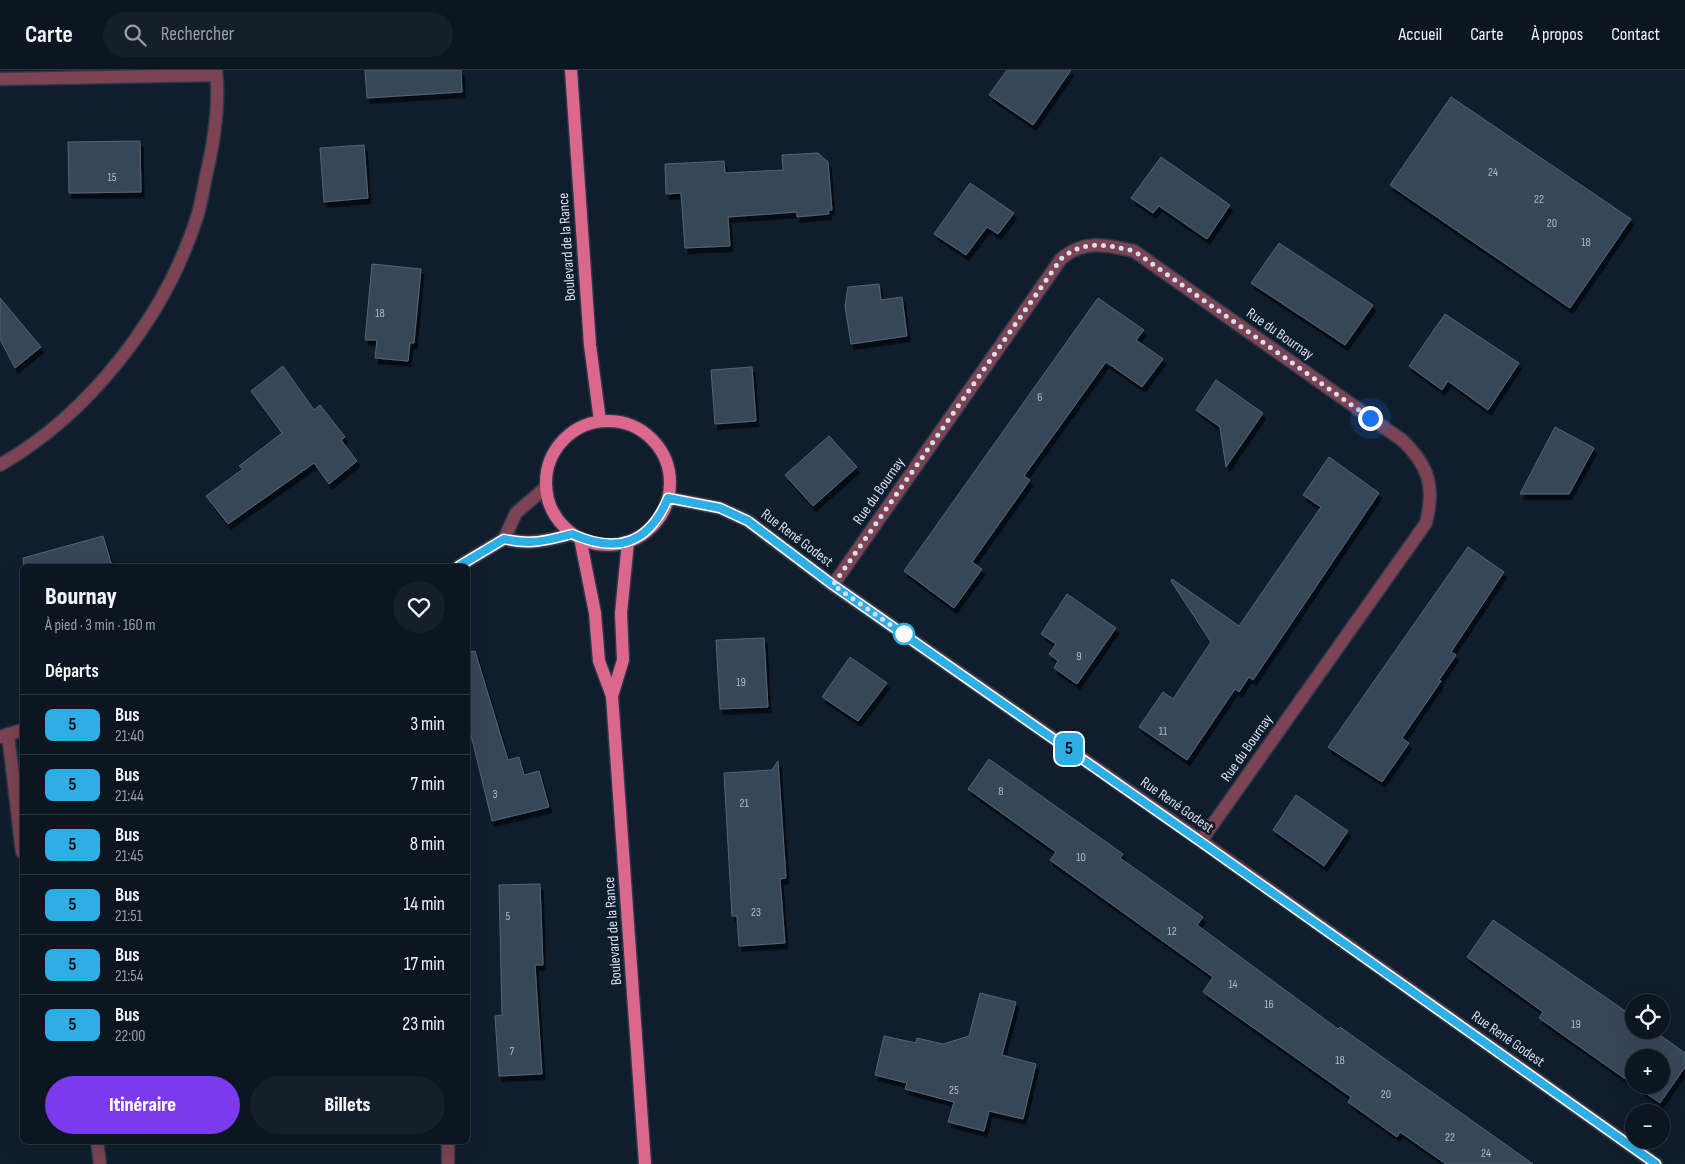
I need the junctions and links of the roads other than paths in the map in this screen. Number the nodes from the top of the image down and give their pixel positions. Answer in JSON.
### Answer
{"nodes":[{"id":1,"x":571,"y":70,"type":"edge"},
{"id":2,"x":216,"y":73,"type":"edge"},
{"id":3,"x":0,"y":79,"type":"edge"},
{"id":4,"x":600,"y":421,"type":"junction"},
{"id":5,"x":0,"y":465,"type":"edge"},
{"id":6,"x":546,"y":488,"type":"junction"},
{"id":7,"x":668,"y":498,"type":"junction"},
{"id":8,"x":576,"y":536,"type":"junction"},
{"id":9,"x":504,"y":539,"type":"junction"},
{"id":10,"x":628,"y":542,"type":"junction"},
{"id":11,"x":461,"y":564,"type":"edge"},
{"id":12,"x":833,"y":585,"type":"junction"},
{"id":13,"x":612,"y":696,"type":"junction"},
{"id":14,"x":20,"y":731,"type":"edge"},
{"id":15,"x":4,"y":735,"type":"edge"},
{"id":16,"x":20,"y":839,"type":"edge"},
{"id":17,"x":1201,"y":842,"type":"junction"},
{"id":18,"x":97,"y":1144,"type":"edge"},
{"id":19,"x":448,"y":1144,"type":"edge"},
{"id":20,"x":100,"y":1164,"type":"edge"},
{"id":21,"x":448,"y":1164,"type":"edge"},
{"id":22,"x":645,"y":1164,"type":"edge"},
{"id":23,"x":1656,"y":1164,"type":"edge"}],
"edges":[{"from":1,"to":4,"type":"main road","name":"Boulevard de la Rance"},
{"from":2,"to":3,"type":"street"},
{"from":2,"to":5,"type":"street"},
{"from":4,"to":6,"type":"main road"},
{"from":4,"to":7,"type":"main road"},
{"from":6,"to":8,"type":"main road"},
{"from":6,"to":9,"type":"street"},
{"from":7,"to":10,"type":"main road"},
{"from":7,"to":12,"type":"street","name":"Rue René Godest"},
{"from":8,"to":9,"type":"street"},
{"from":8,"to":10,"type":"main road"},
{"from":8,"to":13,"type":"main road","name":"Boulevard de la Rance"},
{"from":9,"to":11,"type":"street"},
{"from":10,"to":13,"type":"main road","name":"Boulevard de la Rance"},
{"from":12,"to":17,"type":"street","name":"Rue René Godest"},
{"from":12,"to":17,"type":"street","name":"Rue du Bournay"},
{"from":13,"to":22,"type":"main road","name":"Boulevard de la Rance"},
{"from":14,"to":15,"type":"street"},
{"from":15,"to":16,"type":"street"},
{"from":17,"to":23,"type":"street","name":"Rue René Godest"},
{"from":18,"to":20,"type":"street"},
{"from":19,"to":21,"type":"street"}]}
